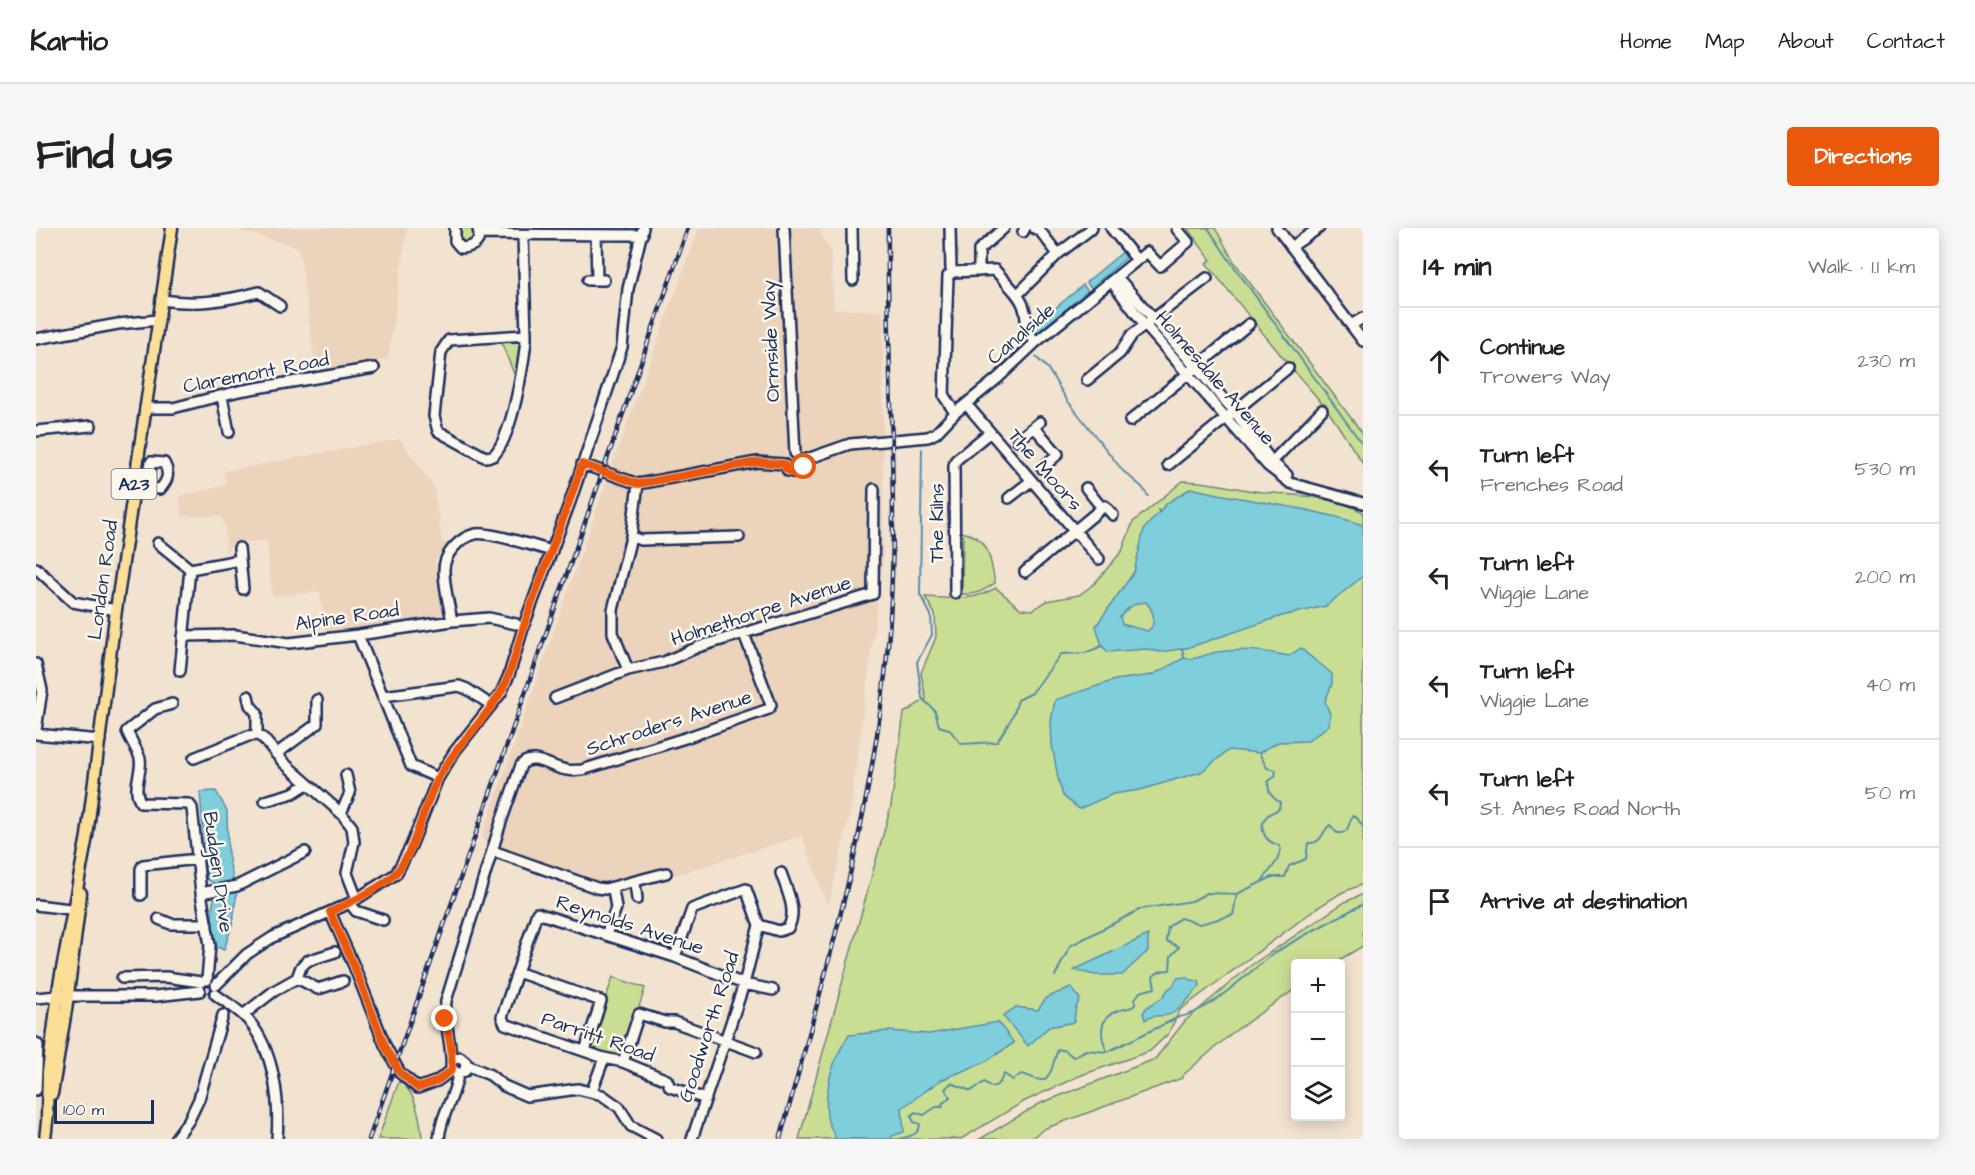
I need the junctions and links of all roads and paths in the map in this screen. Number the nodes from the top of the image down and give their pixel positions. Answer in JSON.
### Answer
{"nodes":[{"id":1,"x":172,"y":228,"type":"edge"},
{"id":2,"x":455,"y":228,"type":"edge"},
{"id":3,"x":784,"y":228,"type":"edge"},
{"id":4,"x":852,"y":228,"type":"edge"},
{"id":5,"x":950,"y":228,"type":"edge"},
{"id":6,"x":1004,"y":228,"type":"edge"},
{"id":7,"x":1034,"y":228,"type":"edge"},
{"id":8,"x":1092,"y":228,"type":"edge"},
{"id":9,"x":1110,"y":228,"type":"edge"},
{"id":10,"x":1276,"y":228,"type":"edge"},
{"id":11,"x":1319,"y":228,"type":"edge"},
{"id":12,"x":1177,"y":229,"type":"edge"},
{"id":13,"x":479,"y":231,"type":"edge"},
{"id":14,"x":642,"y":232,"type":"edge"},
{"id":15,"x":524,"y":235,"type":"junction"},
{"id":16,"x":596,"y":236,"type":"junction"},
{"id":17,"x":1290,"y":247,"type":"junction"},
{"id":18,"x":1058,"y":254,"type":"junction"},
{"id":19,"x":1137,"y":260,"type":"junction"},
{"id":20,"x":979,"y":271,"type":"junction"},
{"id":21,"x":953,"y":272,"type":"junction"},
{"id":22,"x":1207,"y":278,"type":"dead end"},
{"id":23,"x":1114,"y":279,"type":"junction"},
{"id":24,"x":596,"y":280,"type":"dead end"},
{"id":25,"x":853,"y":280,"type":"dead end"},
{"id":26,"x":1017,"y":295,"type":"junction"},
{"id":27,"x":161,"y":300,"type":"junction"},
{"id":28,"x":280,"y":306,"type":"dead end"},
{"id":29,"x":1363,"y":318,"type":"edge"},
{"id":30,"x":158,"y":320,"type":"junction"},
{"id":31,"x":1149,"y":322,"type":"junction"},
{"id":32,"x":1250,"y":324,"type":"dead end"},
{"id":33,"x":1351,"y":325,"type":"junction"},
{"id":34,"x":526,"y":335,"type":"junction"},
{"id":35,"x":36,"y":339,"type":"edge"},
{"id":36,"x":1363,"y":341,"type":"edge"},
{"id":37,"x":1036,"y":342,"type":"junction"},
{"id":38,"x":374,"y":368,"type":"dead end"},
{"id":39,"x":1288,"y":368,"type":"dead end"},
{"id":40,"x":1191,"y":370,"type":"junction"},
{"id":41,"x":1087,"y":380,"type":"dead end"},
{"id":42,"x":222,"y":397,"type":"junction"},
{"id":43,"x":966,"y":405,"type":"junction"},
{"id":44,"x":145,"y":408,"type":"junction"},
{"id":45,"x":1323,"y":410,"type":"dead end"},
{"id":46,"x":955,"y":413,"type":"junction"},
{"id":47,"x":1231,"y":415,"type":"junction"},
{"id":48,"x":1130,"y":421,"type":"dead end"},
{"id":49,"x":91,"y":426,"type":"dead end"},
{"id":50,"x":36,"y":431,"type":"edge"},
{"id":51,"x":229,"y":432,"type":"dead end"},
{"id":52,"x":989,"y":433,"type":"junction"},
{"id":53,"x":1005,"y":451,"type":"junction"},
{"id":54,"x":795,"y":453,"type":"junction"},
{"id":55,"x":804,"y":460,"type":"junction"},
{"id":56,"x":582,"y":464,"type":"junction"},
{"id":57,"x":784,"y":464,"type":"junction"},
{"id":58,"x":1270,"y":464,"type":"junction"},
{"id":59,"x":1168,"y":465,"type":"dead end"},
{"id":60,"x":136,"y":472,"type":"junction"},
{"id":61,"x":149,"y":472,"type":"dead end"},
{"id":62,"x":1030,"y":480,"type":"junction"},
{"id":63,"x":638,"y":484,"type":"junction"},
{"id":64,"x":1086,"y":488,"type":"dead end"},
{"id":65,"x":874,"y":489,"type":"dead end"},
{"id":66,"x":1009,"y":498,"type":"dead end"},
{"id":67,"x":1363,"y":503,"type":"edge"},
{"id":68,"x":1102,"y":508,"type":"junction"},
{"id":69,"x":1113,"y":515,"type":"dead end"},
{"id":70,"x":1074,"y":531,"type":"junction"},
{"id":71,"x":631,"y":537,"type":"junction"},
{"id":72,"x":739,"y":537,"type":"dead end"},
{"id":73,"x":158,"y":543,"type":"dead end"},
{"id":74,"x":239,"y":548,"type":"dead end"},
{"id":75,"x":552,"y":551,"type":"junction"},
{"id":76,"x":1099,"y":559,"type":"dead end"},
{"id":77,"x":240,"y":560,"type":"junction"},
{"id":78,"x":36,"y":568,"type":"edge"},
{"id":79,"x":190,"y":569,"type":"junction"},
{"id":80,"x":1025,"y":572,"type":"dead end"},
{"id":81,"x":243,"y":589,"type":"dead end"},
{"id":82,"x":955,"y":593,"type":"dead end"},
{"id":83,"x":116,"y":610,"type":"junction"},
{"id":84,"x":452,"y":621,"type":"junction"},
{"id":85,"x":516,"y":624,"type":"dead end"},
{"id":86,"x":744,"y":634,"type":"junction"},
{"id":87,"x":358,"y":635,"type":"junction"},
{"id":88,"x":183,"y":636,"type":"junction"},
{"id":89,"x":36,"y":664,"type":"edge"},
{"id":90,"x":628,"y":670,"type":"junction"},
{"id":91,"x":180,"y":671,"type":"dead end"},
{"id":92,"x":383,"y":696,"type":"junction"},
{"id":93,"x":555,"y":698,"type":"dead end"},
{"id":94,"x":317,"y":700,"type":"dead end"},
{"id":95,"x":246,"y":703,"type":"dead end"},
{"id":96,"x":172,"y":704,"type":"dead end"},
{"id":97,"x":491,"y":705,"type":"junction"},
{"id":98,"x":36,"y":732,"type":"edge"},
{"id":99,"x":257,"y":735,"type":"junction"},
{"id":100,"x":100,"y":740,"type":"junction"},
{"id":101,"x":276,"y":754,"type":"junction"},
{"id":102,"x":194,"y":758,"type":"dead end"},
{"id":103,"x":346,"y":775,"type":"dead end"},
{"id":104,"x":438,"y":778,"type":"junction"},
{"id":105,"x":307,"y":784,"type":"junction"},
{"id":106,"x":265,"y":801,"type":"dead end"},
{"id":107,"x":341,"y":813,"type":"junction"},
{"id":108,"x":493,"y":851,"type":"junction"},
{"id":109,"x":304,"y":852,"type":"dead end"},
{"id":110,"x":198,"y":859,"type":"junction"},
{"id":111,"x":666,"y":873,"type":"dead end"},
{"id":112,"x":782,"y":873,"type":"dead end"},
{"id":113,"x":635,"y":883,"type":"junction"},
{"id":114,"x":613,"y":889,"type":"junction"},
{"id":115,"x":201,"y":893,"type":"junction"},
{"id":116,"x":141,"y":895,"type":"dead end"},
{"id":117,"x":638,"y":899,"type":"dead end"},
{"id":118,"x":354,"y":904,"type":"junction"},
{"id":119,"x":36,"y":905,"type":"edge"},
{"id":120,"x":76,"y":910,"type":"junction"},
{"id":121,"x":330,"y":912,"type":"junction"},
{"id":122,"x":159,"y":919,"type":"dead end"},
{"id":123,"x":383,"y":920,"type":"dead end"},
{"id":124,"x":207,"y":924,"type":"junction"},
{"id":125,"x":763,"y":926,"type":"junction"},
{"id":126,"x":606,"y":935,"type":"junction"},
{"id":127,"x":335,"y":952,"type":"dead end"},
{"id":128,"x":675,"y":957,"type":"junction"},
{"id":129,"x":517,"y":972,"type":"junction"},
{"id":130,"x":123,"y":978,"type":"dead end"},
{"id":131,"x":297,"y":978,"type":"junction"},
{"id":132,"x":343,"y":981,"type":"dead end"},
{"id":133,"x":744,"y":984,"type":"junction"},
{"id":134,"x":203,"y":985,"type":"junction"},
{"id":135,"x":216,"y":989,"type":"junction"},
{"id":136,"x":772,"y":990,"type":"dead end"},
{"id":137,"x":63,"y":997,"type":"junction"},
{"id":138,"x":36,"y":998,"type":"edge"},
{"id":139,"x":223,"y":1015,"type":"dead end"},
{"id":140,"x":243,"y":1015,"type":"junction"},
{"id":141,"x":725,"y":1041,"type":"junction"},
{"id":142,"x":36,"y":1043,"type":"edge"},
{"id":143,"x":585,"y":1051,"type":"junction"},
{"id":144,"x":756,"y":1052,"type":"dead end"},
{"id":145,"x":604,"y":1058,"type":"junction"},
{"id":146,"x":623,"y":1062,"type":"junction"},
{"id":147,"x":467,"y":1065,"type":"junction"},
{"id":148,"x":454,"y":1068,"type":"junction"},
{"id":149,"x":36,"y":1090,"type":"edge"},
{"id":150,"x":592,"y":1091,"type":"junction"},
{"id":151,"x":706,"y":1099,"type":"junction"},
{"id":152,"x":42,"y":1136,"type":"edge"},
{"id":153,"x":175,"y":1139,"type":"edge"},
{"id":154,"x":277,"y":1139,"type":"edge"},
{"id":155,"x":439,"y":1139,"type":"edge"},
{"id":156,"x":656,"y":1139,"type":"edge"},
{"id":157,"x":692,"y":1139,"type":"edge"}],
"edges":[{"from":1,"to":27,"type":"main road","name":"London Road","number":"A23"},
{"from":2,"to":13,"type":"street"},
{"from":3,"to":54,"type":"street","name":"Ormside Way"},
{"from":4,"to":25,"type":"street"},
{"from":5,"to":21,"type":"street"},
{"from":6,"to":20,"type":"street"},
{"from":7,"to":18,"type":"street"},
{"from":8,"to":18,"type":"street"},
{"from":9,"to":19,"type":"street"},
{"from":10,"to":17,"type":"street"},
{"from":11,"to":17,"type":"street"},
{"from":12,"to":19,"type":"street"},
{"from":13,"to":15,"type":"street"},
{"from":14,"to":16,"type":"street"},
{"from":14,"to":56,"type":"street"},
{"from":15,"to":16,"type":"street"},
{"from":15,"to":34,"type":"street"},
{"from":16,"to":24,"type":"street"},
{"from":17,"to":33,"type":"street"},
{"from":18,"to":26,"type":"street"},
{"from":19,"to":23,"type":"street","name":"Canalside"},
{"from":20,"to":21,"type":"street"},
{"from":20,"to":26,"type":"street"},
{"from":21,"to":46,"type":"street"},
{"from":22,"to":31,"type":"street"},
{"from":23,"to":31,"type":"street","name":"Holmesdale Avenue"},
{"from":23,"to":37,"type":"street","name":"Canalside"},
{"from":26,"to":37,"type":"street"},
{"from":27,"to":28,"type":"street"},
{"from":27,"to":30,"type":"main road","name":"London Road","number":"A23"},
{"from":29,"to":33,"type":"street"},
{"from":30,"to":35,"type":"street"},
{"from":30,"to":44,"type":"main road","name":"London Road","number":"A23"},
{"from":31,"to":40,"type":"street","name":"Holmesdale Avenue"},
{"from":31,"to":41,"type":"street"},
{"from":32,"to":40,"type":"street"},
{"from":33,"to":36,"type":"street"},
{"from":34,"to":34,"type":"street"},
{"from":37,"to":43,"type":"street","name":"Canalside"},
{"from":38,"to":42,"type":"street","name":"Claremont Road"},
{"from":39,"to":47,"type":"street"},
{"from":40,"to":47,"type":"street","name":"Holmesdale Avenue"},
{"from":40,"to":48,"type":"street"},
{"from":42,"to":44,"type":"street","name":"Claremont Road"},
{"from":42,"to":51,"type":"street"},
{"from":43,"to":46,"type":"street","name":"Canalside"},
{"from":43,"to":52,"type":"street","name":"The Moors"},
{"from":44,"to":60,"type":"main road","name":"London Road","number":"A23"},
{"from":45,"to":58,"type":"street"},
{"from":46,"to":55,"type":"street","name":"Canalside"},
{"from":47,"to":58,"type":"street","name":"Holmesdale Avenue"},
{"from":47,"to":59,"type":"street"},
{"from":49,"to":50,"type":"street"},
{"from":52,"to":53,"type":"street","name":"The Moors"},
{"from":52,"to":82,"type":"street","name":"The Kilns"},
{"from":53,"to":62,"type":"street","name":"The Moors"},
{"from":53,"to":62,"type":"street"},
{"from":54,"to":55,"type":"street"},
{"from":54,"to":57,"type":"street"},
{"from":55,"to":57,"type":"street"},
{"from":56,"to":63,"type":"street"},
{"from":56,"to":75,"type":"street"},
{"from":57,"to":63,"type":"street"},
{"from":58,"to":67,"type":"street","name":"Holmesdale Avenue"},
{"from":60,"to":61,"type":"street"},
{"from":60,"to":83,"type":"main road","name":"London Road","number":"A23"},
{"from":62,"to":66,"type":"street"},
{"from":62,"to":70,"type":"street","name":"The Moors"},
{"from":63,"to":71,"type":"street"},
{"from":64,"to":68,"type":"street"},
{"from":65,"to":86,"type":"street","name":"Holmethorpe Avenue"},
{"from":68,"to":69,"type":"street"},
{"from":68,"to":70,"type":"street"},
{"from":70,"to":76,"type":"street","name":"The Moors"},
{"from":70,"to":80,"type":"street"},
{"from":71,"to":72,"type":"street"},
{"from":71,"to":90,"type":"street"},
{"from":73,"to":79,"type":"street"},
{"from":74,"to":77,"type":"street"},
{"from":75,"to":84,"type":"street"},
{"from":75,"to":97,"type":"street"},
{"from":77,"to":79,"type":"street"},
{"from":77,"to":81,"type":"street"},
{"from":78,"to":83,"type":"street"},
{"from":79,"to":88,"type":"street"},
{"from":83,"to":100,"type":"main road","name":"London Road","number":"A23"},
{"from":84,"to":85,"type":"street","name":"Alpine Road"},
{"from":84,"to":87,"type":"street","name":"Alpine Road"},
{"from":86,"to":90,"type":"street","name":"Holmethorpe Avenue"},
{"from":86,"to":108,"type":"street","name":"Schroders Avenue"},
{"from":87,"to":88,"type":"street","name":"Alpine Road"},
{"from":87,"to":92,"type":"street"},
{"from":88,"to":91,"type":"street"},
{"from":89,"to":98,"type":"street"},
{"from":90,"to":93,"type":"street","name":"Holmethorpe Avenue"},
{"from":92,"to":97,"type":"street"},
{"from":92,"to":104,"type":"street"},
{"from":94,"to":101,"type":"street"},
{"from":95,"to":99,"type":"street"},
{"from":96,"to":110,"type":"street","name":"Budgen Drive"},
{"from":97,"to":104,"type":"street"},
{"from":98,"to":100,"type":"street"},
{"from":99,"to":101,"type":"street"},
{"from":99,"to":102,"type":"street"},
{"from":100,"to":120,"type":"main road","name":"London Road","number":"A23"},
{"from":101,"to":105,"type":"street"},
{"from":103,"to":107,"type":"street"},
{"from":104,"to":118,"type":"street"},
{"from":105,"to":106,"type":"street"},
{"from":105,"to":107,"type":"street"},
{"from":107,"to":118,"type":"street"},
{"from":108,"to":114,"type":"street"},
{"from":108,"to":148,"type":"street"},
{"from":109,"to":115,"type":"street"},
{"from":110,"to":115,"type":"street","name":"Budgen Drive"},
{"from":110,"to":116,"type":"street"},
{"from":111,"to":113,"type":"street"},
{"from":112,"to":125,"type":"street"},
{"from":113,"to":114,"type":"street"},
{"from":113,"to":117,"type":"street"},
{"from":114,"to":126,"type":"street"},
{"from":115,"to":124,"type":"street","name":"Budgen Drive"},
{"from":118,"to":121,"type":"street"},
{"from":118,"to":123,"type":"street"},
{"from":119,"to":120,"type":"street"},
{"from":120,"to":137,"type":"main road","name":"London Road","number":"A23"},
{"from":121,"to":135,"type":"street"},
{"from":121,"to":148,"type":"street"},
{"from":122,"to":124,"type":"street"},
{"from":124,"to":134,"type":"street","name":"Budgen Drive"},
{"from":125,"to":128,"type":"street"},
{"from":125,"to":133,"type":"street","name":"Goodworth Road"},
{"from":126,"to":128,"type":"street","name":"Reynolds Avenue"},
{"from":126,"to":129,"type":"street","name":"Reynolds Avenue"},
{"from":127,"to":131,"type":"street"},
{"from":128,"to":133,"type":"street","name":"Reynolds Avenue"},
{"from":129,"to":143,"type":"street","name":"Parritt Road"},
{"from":129,"to":143,"type":"street"},
{"from":130,"to":134,"type":"street"},
{"from":131,"to":132,"type":"street"},
{"from":131,"to":140,"type":"street"},
{"from":133,"to":136,"type":"street","name":"Reynolds Avenue"},
{"from":133,"to":141,"type":"street","name":"Goodworth Road"},
{"from":134,"to":135,"type":"street"},
{"from":134,"to":135,"type":"street"},
{"from":134,"to":137,"type":"street"},
{"from":135,"to":140,"type":"street"},
{"from":137,"to":138,"type":"street"},
{"from":137,"to":152,"type":"main road","name":"London Road","number":"A23"},
{"from":139,"to":153,"type":"street"},
{"from":140,"to":154,"type":"street"},
{"from":141,"to":144,"type":"street"},
{"from":141,"to":146,"type":"street"},
{"from":141,"to":151,"type":"street","name":"Goodworth Road"},
{"from":142,"to":149,"type":"street"},
{"from":143,"to":145,"type":"street","name":"Parritt Road"},
{"from":145,"to":146,"type":"street","name":"Parritt Road"},
{"from":145,"to":150,"type":"street"},
{"from":146,"to":151,"type":"street","name":"Parritt Road"},
{"from":147,"to":148,"type":"street"},
{"from":147,"to":148,"type":"street"},
{"from":147,"to":150,"type":"street"},
{"from":148,"to":155,"type":"street"},
{"from":150,"to":156,"type":"street"},
{"from":151,"to":157,"type":"street","name":"Goodworth Road"}]}
